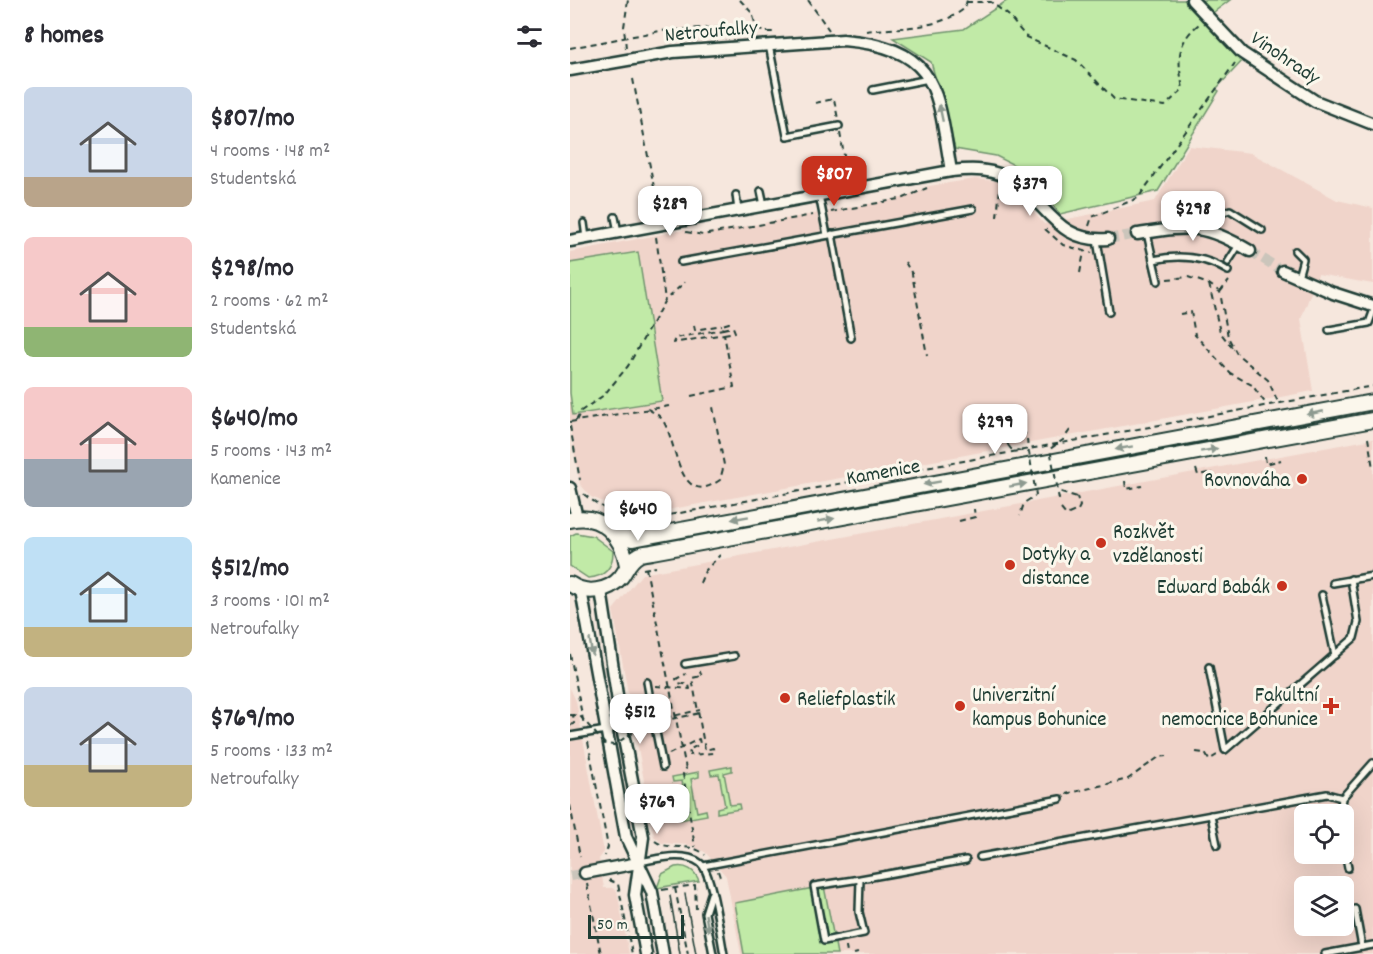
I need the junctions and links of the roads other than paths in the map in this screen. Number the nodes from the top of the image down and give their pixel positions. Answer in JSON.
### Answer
{"nodes":[{"id":1,"x":1192,"y":0,"type":"edge"},
{"id":2,"x":769,"y":45,"type":"junction"},
{"id":3,"x":570,"y":70,"type":"edge"},
{"id":4,"x":929,"y":79,"type":"junction"},
{"id":5,"x":873,"y":90,"type":"dead end"},
{"id":6,"x":1373,"y":124,"type":"edge"},
{"id":7,"x":839,"y":126,"type":"road end"},
{"id":8,"x":951,"y":171,"type":"junction"},
{"id":9,"x":761,"y":190,"type":"dead end"},
{"id":10,"x":736,"y":195,"type":"dead end"},
{"id":11,"x":819,"y":195,"type":"junction"},
{"id":12,"x":764,"y":205,"type":"junction"},
{"id":13,"x":973,"y":208,"type":"dead end"},
{"id":14,"x":738,"y":210,"type":"junction"},
{"id":15,"x":615,"y":217,"type":"dead end"},
{"id":16,"x":584,"y":223,"type":"dead end"},
{"id":17,"x":1209,"y":230,"type":"junction"},
{"id":18,"x":1262,"y":230,"type":"dead end"},
{"id":19,"x":618,"y":232,"type":"junction"},
{"id":20,"x":1142,"y":233,"type":"joint"},
{"id":21,"x":830,"y":235,"type":"junction"},
{"id":22,"x":586,"y":238,"type":"junction"},
{"id":23,"x":1102,"y":239,"type":"joint"},
{"id":24,"x":570,"y":241,"type":"edge"},
{"id":25,"x":1239,"y":244,"type":"junction"},
{"id":26,"x":1250,"y":251,"type":"tunnel mouth"},
{"id":27,"x":1295,"y":251,"type":"dead end"},
{"id":28,"x":1153,"y":260,"type":"junction"},
{"id":29,"x":681,"y":262,"type":"dead end"},
{"id":30,"x":1228,"y":262,"type":"dead end"},
{"id":31,"x":1228,"y":271,"type":"dead end"},
{"id":32,"x":1283,"y":271,"type":"tunnel mouth"},
{"id":33,"x":1298,"y":278,"type":"junction"},
{"id":34,"x":1158,"y":281,"type":"road end"},
{"id":35,"x":1373,"y":306,"type":"edge"},
{"id":36,"x":1109,"y":312,"type":"dead end"},
{"id":37,"x":1373,"y":312,"type":"edge"},
{"id":38,"x":1329,"y":330,"type":"dead end"},
{"id":39,"x":850,"y":338,"type":"dead end"},
{"id":40,"x":1373,"y":402,"type":"edge"},
{"id":41,"x":1373,"y":420,"type":"edge"},
{"id":42,"x":570,"y":488,"type":"edge"},
{"id":43,"x":573,"y":519,"type":"edge"},
{"id":44,"x":614,"y":534,"type":"junction"},
{"id":45,"x":632,"y":570,"type":"junction"},
{"id":46,"x":1373,"y":576,"type":"edge"},
{"id":47,"x":1351,"y":579,"type":"junction"},
{"id":48,"x":1333,"y":583,"type":"dead end"},
{"id":49,"x":576,"y":587,"type":"edge"},
{"id":50,"x":601,"y":590,"type":"junction"},
{"id":51,"x":1323,"y":595,"type":"dead end"},
{"id":52,"x":1335,"y":655,"type":"junction"},
{"id":53,"x":734,"y":656,"type":"dead end"},
{"id":54,"x":685,"y":664,"type":"dead end"},
{"id":55,"x":1209,"y":667,"type":"dead end"},
{"id":56,"x":647,"y":684,"type":"road end"},
{"id":57,"x":654,"y":722,"type":"junction"},
{"id":58,"x":626,"y":727,"type":"junction"},
{"id":59,"x":607,"y":731,"type":"junction"},
{"id":60,"x":570,"y":736,"type":"edge"},
{"id":61,"x":1373,"y":763,"type":"edge"},
{"id":62,"x":663,"y":767,"type":"dead end"},
{"id":63,"x":1342,"y":798,"type":"junction"},
{"id":64,"x":1060,"y":800,"type":"road end"},
{"id":65,"x":1341,"y":804,"type":"edge"},
{"id":66,"x":1211,"y":815,"type":"junction"},
{"id":67,"x":1217,"y":845,"type":"dead end"},
{"id":68,"x":980,"y":857,"type":"dead end"},
{"id":69,"x":966,"y":860,"type":"dead end"},
{"id":70,"x":638,"y":863,"type":"junction"},
{"id":71,"x":1347,"y":864,"type":"edge"},
{"id":72,"x":703,"y":866,"type":"junction"},
{"id":73,"x":1348,"y":868,"type":"dead end"},
{"id":74,"x":586,"y":878,"type":"tunnel mouth"},
{"id":75,"x":860,"y":879,"type":"junction"},
{"id":76,"x":711,"y":892,"type":"junction"},
{"id":77,"x":1355,"y":909,"type":"dead end"},
{"id":78,"x":1373,"y":945,"type":"edge"},
{"id":79,"x":1362,"y":947,"type":"junction"},
{"id":80,"x":646,"y":954,"type":"edge"},
{"id":81,"x":663,"y":954,"type":"edge"},
{"id":82,"x":713,"y":954,"type":"edge"},
{"id":83,"x":724,"y":954,"type":"edge"},
{"id":84,"x":1325,"y":954,"type":"edge"}],
"edges":[{"from":1,"to":6,"type":"street","name":"Vinohrady"},
{"from":2,"to":3,"type":"street","name":"Netroufalky"},
{"from":2,"to":4,"type":"street","name":"Netroufalky"},
{"from":2,"to":7,"type":"lane"},
{"from":4,"to":5,"type":"lane"},
{"from":8,"to":4,"type":"street","name":"Netroufalky","one_way":true},
{"from":8,"to":11,"type":"street"},
{"from":8,"to":23,"type":"street"},
{"from":9,"to":12,"type":"lane"},
{"from":10,"to":14,"type":"lane"},
{"from":11,"to":12,"type":"street"},
{"from":11,"to":21,"type":"lane"},
{"from":12,"to":14,"type":"street"},
{"from":13,"to":21,"type":"lane"},
{"from":14,"to":19,"type":"street"},
{"from":15,"to":19,"type":"lane"},
{"from":16,"to":22,"type":"lane"},
{"from":17,"to":18,"type":"lane"},
{"from":17,"to":20,"type":"street"},
{"from":17,"to":25,"type":"street"},
{"from":19,"to":22,"type":"street"},
{"from":20,"to":28,"type":"lane"},
{"from":21,"to":29,"type":"lane"},
{"from":21,"to":39,"type":"lane"},
{"from":22,"to":24,"type":"street"},
{"from":23,"to":36,"type":"lane"},
{"from":25,"to":26,"type":"street"},
{"from":25,"to":30,"type":"lane"},
{"from":27,"to":33,"type":"lane"},
{"from":28,"to":31,"type":"lane"},
{"from":28,"to":34,"type":"lane"},
{"from":32,"to":33,"type":"street"},
{"from":33,"to":35,"type":"street"},
{"from":37,"to":38,"type":"lane"},
{"from":40,"to":44,"type":"street","name":"Kamenice","one_way":true},
{"from":45,"to":41,"type":"street","name":"Kamenice","one_way":true},
{"from":42,"to":43,"type":"street"},
{"from":43,"to":44,"type":"street","name":"Kamenice"},
{"from":44,"to":45,"type":"street"},
{"from":45,"to":50,"type":"street","name":"Kamenice"},
{"from":46,"to":47,"type":"lane"},
{"from":47,"to":48,"type":"lane"},
{"from":47,"to":52,"type":"lane"},
{"from":49,"to":50,"type":"street"},
{"from":49,"to":59,"type":"street","one_way":true},
{"from":50,"to":58,"type":"street"},
{"from":51,"to":52,"type":"lane"},
{"from":52,"to":55,"type":"lane"},
{"from":53,"to":54,"type":"lane"},
{"from":56,"to":57,"type":"lane"},
{"from":57,"to":58,"type":"lane"},
{"from":57,"to":62,"type":"lane"},
{"from":58,"to":59,"type":"lane"},
{"from":58,"to":70,"type":"street"},
{"from":59,"to":60,"type":"lane"},
{"from":59,"to":70,"type":"street"},
{"from":61,"to":63,"type":"lane"},
{"from":63,"to":65,"type":"lane"},
{"from":63,"to":66,"type":"lane"},
{"from":64,"to":72,"type":"lane"},
{"from":66,"to":67,"type":"lane"},
{"from":66,"to":68,"type":"lane"},
{"from":69,"to":75,"type":"lane"},
{"from":70,"to":72,"type":"lane"},
{"from":70,"to":74,"type":"street"},
{"from":70,"to":80,"type":"street"},
{"from":70,"to":81,"type":"street"},
{"from":71,"to":73,"type":"lane"},
{"from":72,"to":76,"type":"lane"},
{"from":75,"to":75,"type":"lane"},
{"from":76,"to":82,"type":"lane","one_way":true},
{"from":76,"to":83,"type":"lane"},
{"from":77,"to":79,"type":"lane"},
{"from":78,"to":79,"type":"lane"},
{"from":79,"to":84,"type":"lane"}]}
